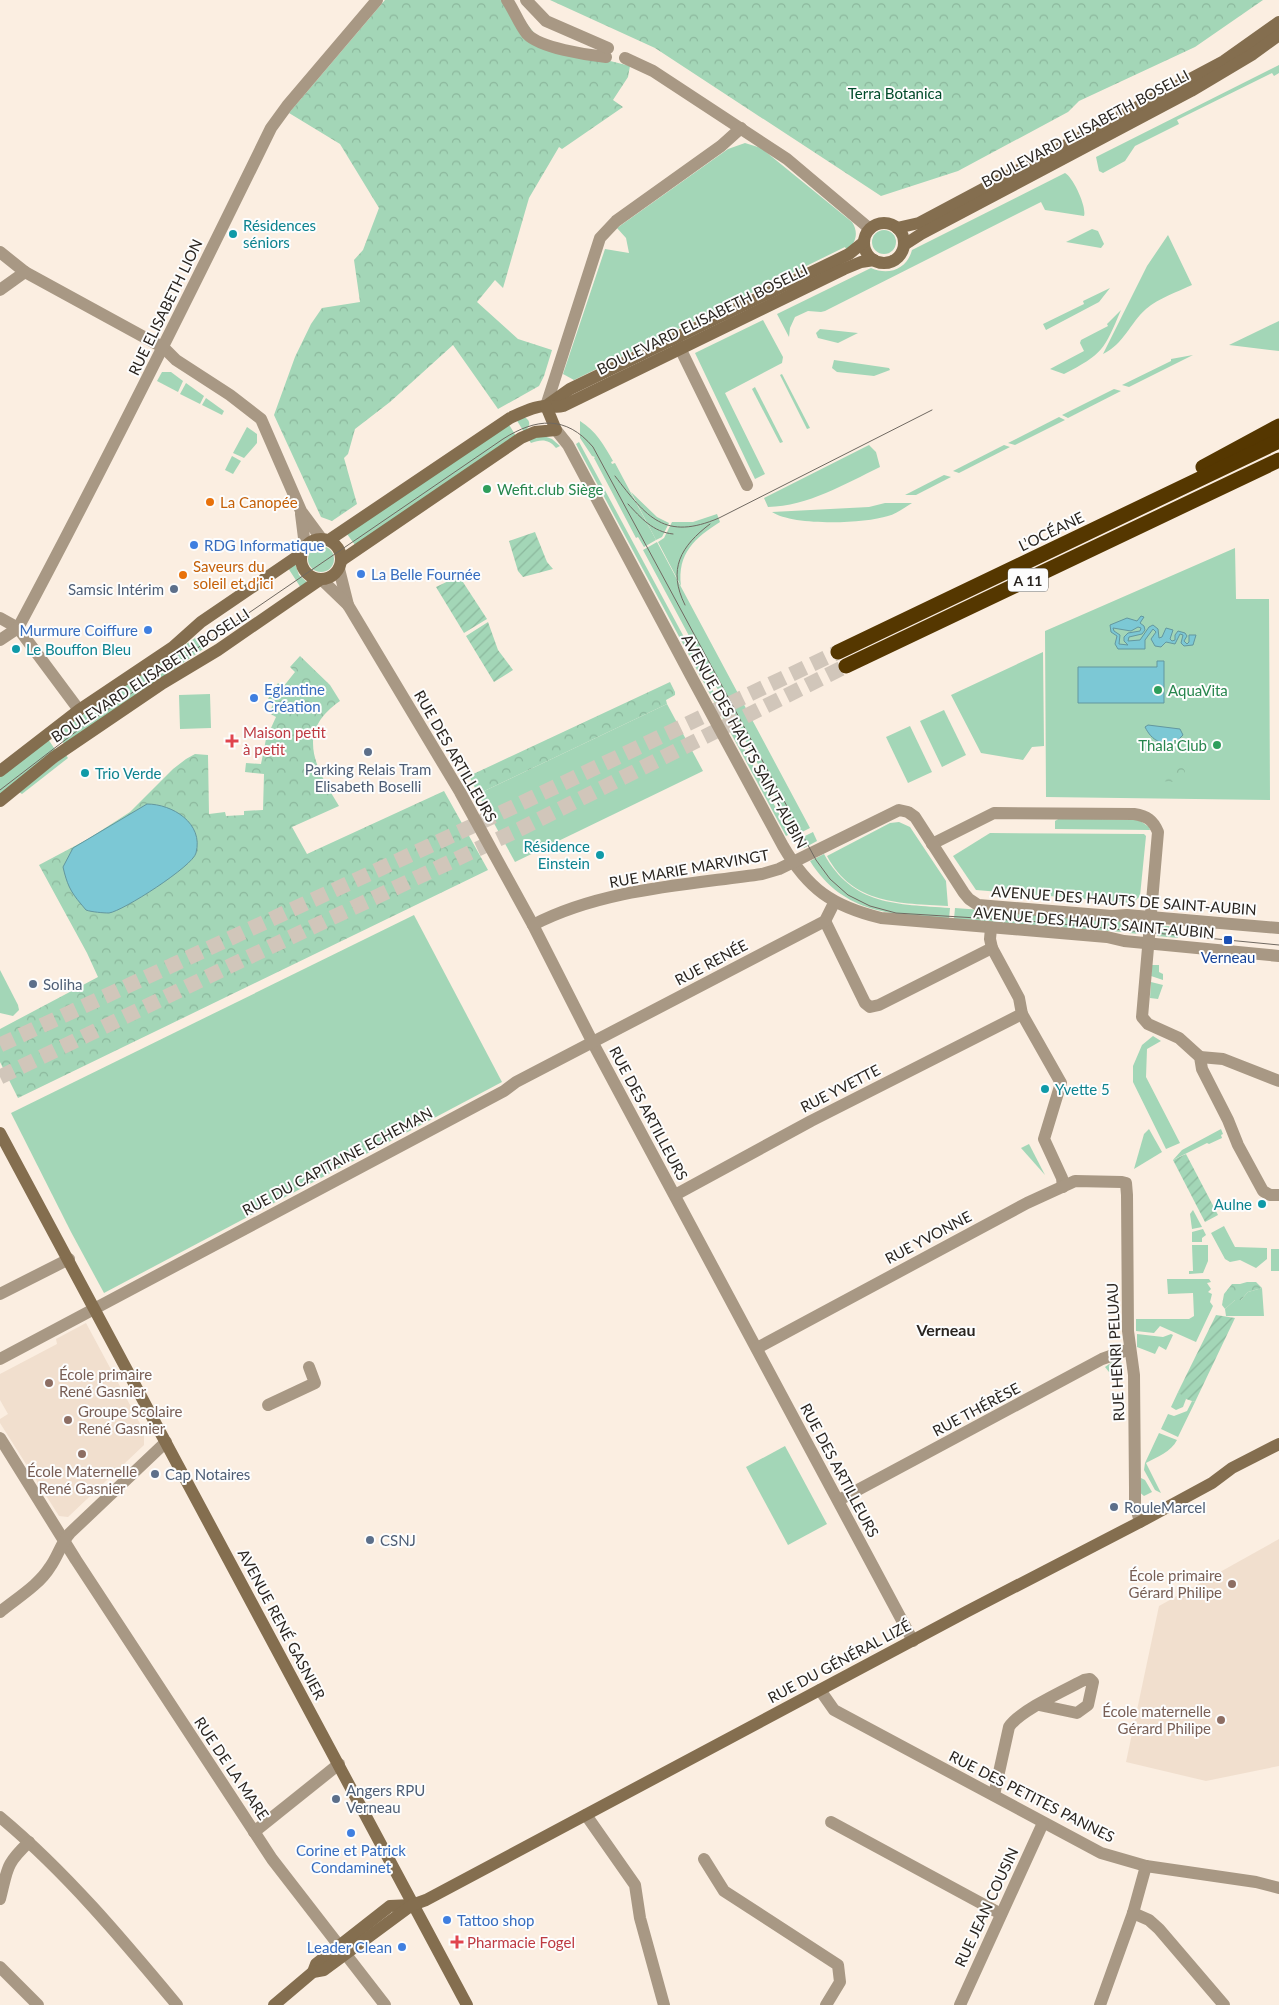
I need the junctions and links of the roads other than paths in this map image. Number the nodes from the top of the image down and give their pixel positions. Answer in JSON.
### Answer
{"nodes":[{"id":1,"x":377,"y":0,"type":"edge"},
{"id":2,"x":507,"y":0,"type":"edge"},
{"id":3,"x":526,"y":0,"type":"edge"},
{"id":4,"x":1279,"y":22,"type":"edge"},
{"id":5,"x":1279,"y":35,"type":"edge"},
{"id":6,"x":625,"y":58,"type":"dead end"},
{"id":7,"x":741,"y":128,"type":"junction"},
{"id":8,"x":897,"y":228,"type":"junction"},
{"id":9,"x":870,"y":229,"type":"junction"},
{"id":10,"x":864,"y":242,"type":"junction"},
{"id":11,"x":904,"y":245,"type":"junction"},
{"id":12,"x":0,"y":252,"type":"edge"},
{"id":13,"x":874,"y":260,"type":"junction"},
{"id":14,"x":25,"y":272,"type":"junction"},
{"id":15,"x":0,"y":290,"type":"edge"},
{"id":16,"x":678,"y":343,"type":"junction"},
{"id":17,"x":164,"y":348,"type":"junction"},
{"id":18,"x":546,"y":406,"type":"junction"},
{"id":19,"x":1279,"y":426,"type":"edge"},
{"id":20,"x":556,"y":430,"type":"junction"},
{"id":21,"x":1279,"y":442,"type":"edge"},
{"id":22,"x":1279,"y":460,"type":"edge"},
{"id":23,"x":747,"y":485,"type":"dead end"},
{"id":24,"x":1143,"y":506,"type":"junction"},
{"id":25,"x":301,"y":511,"type":"junction"},
{"id":26,"x":325,"y":539,"type":"junction"},
{"id":27,"x":303,"y":550,"type":"junction"},
{"id":28,"x":340,"y":564,"type":"junction"},
{"id":29,"x":320,"y":579,"type":"junction"},
{"id":30,"x":348,"y":606,"type":"junction"},
{"id":31,"x":0,"y":618,"type":"edge"},
{"id":32,"x":18,"y":628,"type":"junction"},
{"id":33,"x":0,"y":640,"type":"edge"},
{"id":34,"x":838,"y":652,"type":"tunnel mouth"},
{"id":35,"x":846,"y":666,"type":"tunnel mouth"},
{"id":36,"x":79,"y":710,"type":"junction"},
{"id":37,"x":0,"y":771,"type":"edge"},
{"id":38,"x":0,"y":802,"type":"edge"},
{"id":39,"x":932,"y":844,"type":"junction"},
{"id":40,"x":792,"y":862,"type":"junction"},
{"id":41,"x":969,"y":899,"type":"joint"},
{"id":42,"x":834,"y":903,"type":"junction"},
{"id":43,"x":1151,"y":917,"type":"junction"},
{"id":44,"x":825,"y":921,"type":"junction"},
{"id":45,"x":533,"y":925,"type":"junction"},
{"id":46,"x":991,"y":928,"type":"junction"},
{"id":47,"x":1279,"y":928,"type":"edge"},
{"id":48,"x":1149,"y":944,"type":"junction"},
{"id":49,"x":992,"y":948,"type":"junction"},
{"id":50,"x":1277,"y":956,"type":"edge"},
{"id":51,"x":1022,"y":1014,"type":"junction"},
{"id":52,"x":594,"y":1042,"type":"junction"},
{"id":53,"x":1200,"y":1057,"type":"junction"},
{"id":54,"x":1279,"y":1081,"type":"edge"},
{"id":55,"x":0,"y":1132,"type":"edge"},
{"id":56,"x":1122,"y":1182,"type":"joint"},
{"id":57,"x":1063,"y":1187,"type":"junction"},
{"id":58,"x":675,"y":1195,"type":"junction"},
{"id":59,"x":1279,"y":1195,"type":"edge"},
{"id":60,"x":69,"y":1259,"type":"junction"},
{"id":61,"x":0,"y":1294,"type":"edge"},
{"id":62,"x":95,"y":1308,"type":"junction"},
{"id":63,"x":757,"y":1348,"type":"junction"},
{"id":64,"x":1130,"y":1349,"type":"junction"},
{"id":65,"x":0,"y":1358,"type":"edge"},
{"id":66,"x":309,"y":1367,"type":"dead end"},
{"id":67,"x":268,"y":1405,"type":"dead end"},
{"id":68,"x":0,"y":1438,"type":"edge"},
{"id":69,"x":166,"y":1442,"type":"junction"},
{"id":70,"x":1279,"y":1444,"type":"edge"},
{"id":71,"x":839,"y":1500,"type":"junction"},
{"id":72,"x":1140,"y":1522,"type":"junction"},
{"id":73,"x":64,"y":1540,"type":"junction"},
{"id":74,"x":0,"y":1612,"type":"edge"},
{"id":75,"x":913,"y":1641,"type":"junction"},
{"id":76,"x":820,"y":1690,"type":"junction"},
{"id":77,"x":1038,"y":1705,"type":"dead end"},
{"id":78,"x":339,"y":1764,"type":"junction"},
{"id":79,"x":994,"y":1795,"type":"junction"},
{"id":80,"x":586,"y":1815,"type":"junction"},
{"id":81,"x":0,"y":1817,"type":"edge"},
{"id":82,"x":830,"y":1822,"type":"dead end"},
{"id":83,"x":1043,"y":1823,"type":"junction"},
{"id":84,"x":254,"y":1832,"type":"junction"},
{"id":85,"x":29,"y":1842,"type":"junction"},
{"id":86,"x":704,"y":1859,"type":"dead end"},
{"id":87,"x":1146,"y":1866,"type":"junction"},
{"id":88,"x":1279,"y":1888,"type":"edge"},
{"id":89,"x":0,"y":1899,"type":"edge"},
{"id":90,"x":412,"y":1905,"type":"junction"},
{"id":91,"x":1133,"y":1913,"type":"junction"},
{"id":92,"x":1001,"y":1914,"type":"junction"},
{"id":93,"x":341,"y":1950,"type":"junction"},
{"id":94,"x":0,"y":1966,"type":"edge"},
{"id":95,"x":38,"y":2005,"type":"edge"},
{"id":96,"x":177,"y":2005,"type":"edge"},
{"id":97,"x":274,"y":2005,"type":"edge"},
{"id":98,"x":385,"y":2005,"type":"edge"},
{"id":99,"x":467,"y":2005,"type":"edge"},
{"id":100,"x":664,"y":2005,"type":"edge"},
{"id":101,"x":826,"y":2005,"type":"edge"},
{"id":102,"x":960,"y":2005,"type":"edge"},
{"id":103,"x":1100,"y":2005,"type":"edge"},
{"id":104,"x":1224,"y":2005,"type":"edge"}],
"edges":[{"from":1,"to":17,"type":"street","name":"RUE ELISABETH LION"},
{"from":2,"to":3,"type":"street"},
{"from":4,"to":8,"type":"street"},
{"from":5,"to":11,"type":"street","name":"BOULEVARD ELISABETH BOSELLI"},
{"from":6,"to":7,"type":"street"},
{"from":7,"to":9,"type":"street"},
{"from":7,"to":18,"type":"street"},
{"from":8,"to":9,"type":"street"},
{"from":8,"to":11,"type":"street"},
{"from":9,"to":10,"type":"street"},
{"from":10,"to":13,"type":"street"},
{"from":10,"to":16,"type":"street","name":"BOULEVARD ELISABETH BOSELLI"},
{"from":11,"to":13,"type":"street"},
{"from":12,"to":14,"type":"street"},
{"from":13,"to":16,"type":"street","name":"BOULEVARD ELISABETH BOSELLI"},
{"from":14,"to":15,"type":"street"},
{"from":14,"to":17,"type":"street"},
{"from":16,"to":18,"type":"street","name":"BOULEVARD ELISABETH BOSELLI"},
{"from":16,"to":23,"type":"street"},
{"from":17,"to":25,"type":"street"},
{"from":17,"to":32,"type":"street","name":"RUE ELISABETH LION"},
{"from":18,"to":20,"type":"street"},
{"from":18,"to":26,"type":"street","name":"BOULEVARD ELISABETH BOSELLI"},
{"from":19,"to":24,"type":"highway"},
{"from":20,"to":28,"type":"street"},
{"from":20,"to":40,"type":"street","name":"AVENUE DES HAUTS SAINT-AUBIN"},
{"from":21,"to":24,"type":"highway","name":"L’OCÉANE","number":"A 11"},
{"from":22,"to":35,"type":"highway","number":"A 11"},
{"from":24,"to":34,"type":"highway","name":"L’OCÉANE","number":"A 11"},
{"from":25,"to":26,"type":"street"},
{"from":25,"to":27,"type":"street"},
{"from":26,"to":27,"type":"street"},
{"from":26,"to":28,"type":"street"},
{"from":27,"to":29,"type":"street"},
{"from":27,"to":36,"type":"street","name":"BOULEVARD ELISABETH BOSELLI"},
{"from":28,"to":29,"type":"street"},
{"from":28,"to":30,"type":"street","name":"RUE DES ARTILLEURS"},
{"from":29,"to":30,"type":"street","name":"RUE DES ARTILLEURS"},
{"from":29,"to":38,"type":"street","name":"BOULEVARD ELISABETH BOSELLI"},
{"from":30,"to":45,"type":"street","name":"RUE DES ARTILLEURS"},
{"from":31,"to":32,"type":"street"},
{"from":32,"to":33,"type":"street","name":"RUE ELISABETH LION"},
{"from":32,"to":36,"type":"street"},
{"from":36,"to":37,"type":"street","name":"BOULEVARD ELISABETH BOSELLI"},
{"from":39,"to":40,"type":"street","name":"AVENUE DES HAUTS SAINT-AUBIN"},
{"from":39,"to":41,"type":"street","name":"AVENUE DES HAUTS SAINT-AUBIN"},
{"from":39,"to":43,"type":"street"},
{"from":40,"to":42,"type":"street","name":"AVENUE DES HAUTS SAINT-AUBIN"},
{"from":40,"to":45,"type":"street","name":"RUE MARIE MARVINGT"},
{"from":41,"to":43,"type":"street","name":"AVENUE DES HAUTS DE SAINT-AUBIN"},
{"from":42,"to":44,"type":"street"},
{"from":42,"to":46,"type":"street","name":"AVENUE DES HAUTS SAINT-AUBIN"},
{"from":43,"to":47,"type":"street","name":"AVENUE DES HAUTS DE SAINT-AUBIN"},
{"from":43,"to":48,"type":"street"},
{"from":44,"to":49,"type":"street"},
{"from":44,"to":52,"type":"street","name":"RUE RENÉE"},
{"from":45,"to":52,"type":"street","name":"RUE DES ARTILLEURS"},
{"from":46,"to":48,"type":"street","name":"AVENUE DES HAUTS SAINT-AUBIN"},
{"from":46,"to":49,"type":"street"},
{"from":48,"to":50,"type":"street","name":"AVENUE DES HAUTS SAINT-AUBIN"},
{"from":48,"to":53,"type":"street"},
{"from":49,"to":51,"type":"street"},
{"from":51,"to":57,"type":"street"},
{"from":51,"to":58,"type":"street","name":"RUE YVETTE"},
{"from":52,"to":58,"type":"street","name":"RUE DES ARTILLEURS"},
{"from":52,"to":62,"type":"street","name":"RUE DU CAPITAINE ECHEMAN"},
{"from":53,"to":54,"type":"street"},
{"from":53,"to":59,"type":"street"},
{"from":55,"to":60,"type":"street","name":"AVENUE RENÉ GASNIER"},
{"from":56,"to":57,"type":"street","name":"RUE YVONNE"},
{"from":56,"to":64,"type":"street","name":"RUE HENRI PELUAU"},
{"from":57,"to":63,"type":"street","name":"RUE YVONNE"},
{"from":58,"to":63,"type":"street","name":"RUE DES ARTILLEURS"},
{"from":60,"to":61,"type":"street"},
{"from":60,"to":62,"type":"street","name":"AVENUE RENÉ GASNIER"},
{"from":62,"to":65,"type":"street","name":"RUE DU CAPITAINE ECHEMAN"},
{"from":62,"to":69,"type":"street","name":"AVENUE RENÉ GASNIER"},
{"from":63,"to":71,"type":"street","name":"RUE DES ARTILLEURS"},
{"from":64,"to":71,"type":"street","name":"RUE THÉRÈSE"},
{"from":64,"to":72,"type":"street","name":"RUE HENRI PELUAU"},
{"from":66,"to":67,"type":"street"},
{"from":68,"to":73,"type":"street","name":"RUE DE LA MARE"},
{"from":69,"to":73,"type":"street"},
{"from":69,"to":78,"type":"street","name":"AVENUE RENÉ GASNIER"},
{"from":70,"to":72,"type":"street","name":"RUE DU GÉNÉRAL LIZÉ"},
{"from":71,"to":75,"type":"street","name":"RUE DES ARTILLEURS"},
{"from":72,"to":75,"type":"street","name":"RUE DU GÉNÉRAL LIZÉ"},
{"from":73,"to":74,"type":"street"},
{"from":73,"to":84,"type":"street","name":"RUE DE LA MARE"},
{"from":75,"to":76,"type":"street","name":"RUE DU GÉNÉRAL LIZÉ"},
{"from":76,"to":79,"type":"street","name":"RUE DES PETITES PANNES"},
{"from":76,"to":80,"type":"street","name":"RUE DU GÉNÉRAL LIZÉ"},
{"from":77,"to":79,"type":"street"},
{"from":78,"to":84,"type":"street"},
{"from":78,"to":90,"type":"street","name":"AVENUE RENÉ GASNIER"},
{"from":79,"to":83,"type":"street","name":"RUE DES PETITES PANNES"},
{"from":80,"to":90,"type":"street","name":"RUE DU GÉNÉRAL LIZÉ"},
{"from":80,"to":100,"type":"street"},
{"from":81,"to":85,"type":"street"},
{"from":82,"to":92,"type":"street"},
{"from":83,"to":87,"type":"street","name":"RUE DES PETITES PANNES"},
{"from":83,"to":92,"type":"street","name":"RUE JEAN COUSIN"},
{"from":84,"to":93,"type":"street","name":"RUE DE LA MARE"},
{"from":85,"to":89,"type":"street"},
{"from":85,"to":96,"type":"street"},
{"from":86,"to":101,"type":"street"},
{"from":87,"to":88,"type":"street","name":"RUE DES PETITES PANNES"},
{"from":87,"to":91,"type":"street"},
{"from":90,"to":93,"type":"street","name":"RUE DU GÉNÉRAL LIZÉ"},
{"from":90,"to":99,"type":"street","name":"AVENUE RENÉ GASNIER"},
{"from":91,"to":103,"type":"street"},
{"from":91,"to":104,"type":"street"},
{"from":92,"to":102,"type":"street","name":"RUE JEAN COUSIN"},
{"from":93,"to":97,"type":"street","name":"RUE DU GÉNÉRAL LIZÉ"},
{"from":93,"to":98,"type":"street","name":"RUE DE LA MARE"},
{"from":94,"to":95,"type":"street"}]}
